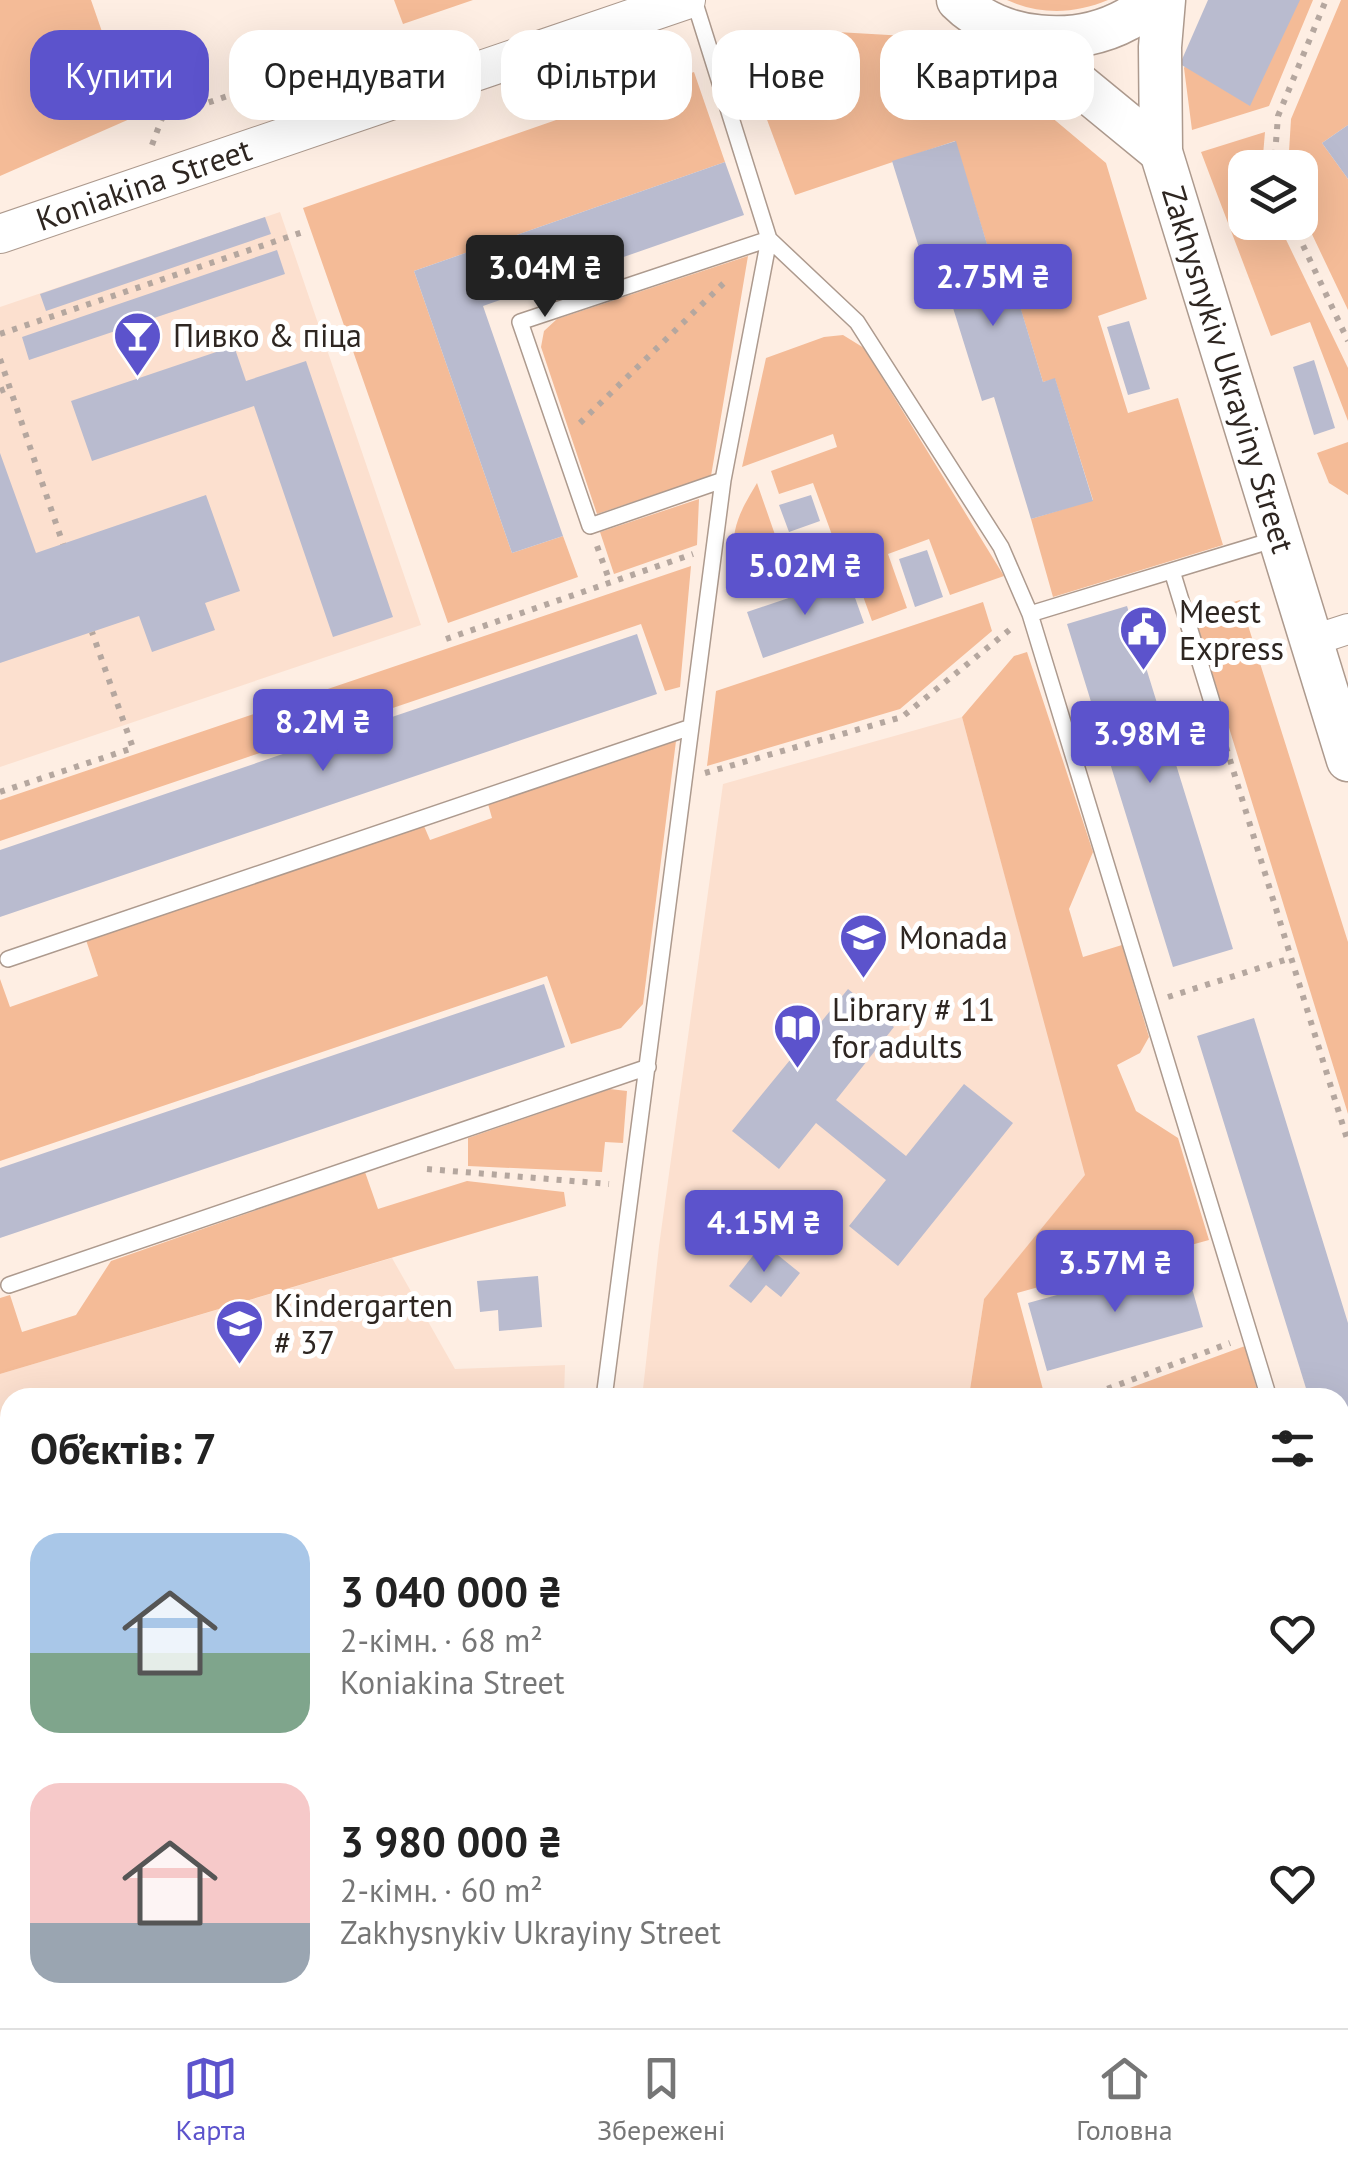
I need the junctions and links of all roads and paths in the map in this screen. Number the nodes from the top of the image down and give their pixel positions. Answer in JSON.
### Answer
{"nodes":[{"id":1,"x":686,"y":0,"type":"edge"},
{"id":2,"x":694,"y":0,"type":"edge"},
{"id":3,"x":932,"y":0,"type":"edge"},
{"id":4,"x":1153,"y":0,"type":"edge"},
{"id":5,"x":1164,"y":0,"type":"edge"},
{"id":6,"x":1326,"y":0,"type":"edge"},
{"id":7,"x":984,"y":16,"type":"edge"},
{"id":8,"x":229,"y":96,"type":"edge"},
{"id":9,"x":1275,"y":150,"type":"edge"},
{"id":10,"x":1161,"y":152,"type":"junction"},
{"id":11,"x":148,"y":156,"type":"dead end"},
{"id":12,"x":303,"y":232,"type":"dead end"},
{"id":13,"x":0,"y":234,"type":"edge"},
{"id":14,"x":769,"y":239,"type":"junction"},
{"id":15,"x":1300,"y":240,"type":"edge"},
{"id":16,"x":0,"y":334,"type":"edge"},
{"id":17,"x":1348,"y":341,"type":"edge"},
{"id":18,"x":0,"y":359,"type":"edge"},
{"id":19,"x":10,"y":388,"type":"junction"},
{"id":20,"x":0,"y":391,"type":"edge"},
{"id":21,"x":560,"y":442,"type":"junction"},
{"id":22,"x":723,"y":480,"type":"junction"},
{"id":23,"x":590,"y":526,"type":"junction"},
{"id":24,"x":1280,"y":538,"type":"junction"},
{"id":25,"x":63,"y":544,"type":"dead end"},
{"id":26,"x":714,"y":548,"type":"junction"},
{"id":27,"x":1172,"y":571,"type":"junction"},
{"id":28,"x":610,"y":582,"type":"junction"},
{"id":29,"x":1030,"y":614,"type":"junction"},
{"id":30,"x":92,"y":632,"type":"dead end"},
{"id":31,"x":1330,"y":635,"type":"edge"},
{"id":32,"x":446,"y":640,"type":"dead end"},
{"id":33,"x":1219,"y":725,"type":"joint"},
{"id":34,"x":691,"y":727,"type":"junction"},
{"id":35,"x":1348,"y":760,"type":"edge"},
{"id":36,"x":685,"y":779,"type":"junction"},
{"id":37,"x":0,"y":792,"type":"edge"},
{"id":38,"x":1291,"y":958,"type":"junction"},
{"id":39,"x":8,"y":959,"type":"dead end"},
{"id":40,"x":1148,"y":1003,"type":"junction"},
{"id":41,"x":648,"y":1067,"type":"junction"},
{"id":42,"x":1348,"y":1142,"type":"edge"},
{"id":43,"x":420,"y":1168,"type":"dead end"},
{"id":44,"x":630,"y":1186,"type":"junction"},
{"id":45,"x":9,"y":1285,"type":"dead end"},
{"id":46,"x":1250,"y":1336,"type":"junction"},
{"id":47,"x":605,"y":1388,"type":"edge"},
{"id":48,"x":1110,"y":1388,"type":"edge"},
{"id":49,"x":1266,"y":1388,"type":"edge"}],
"edges":[{"from":1,"to":13,"type":"street","name":"Koniakina Street"},
{"from":2,"to":14,"type":"lane"},
{"from":3,"to":7,"type":"street"},
{"from":4,"to":7,"type":"main road"},
{"from":5,"to":10,"type":"main road","name":"Zakhysnykiv Ukrayiny Street"},
{"from":6,"to":9,"type":"path"},
{"from":7,"to":10,"type":"main road","name":"Zakhysnykiv Ukrayiny Street"},
{"from":8,"to":11,"type":"path"},
{"from":10,"to":24,"type":"main road","name":"Zakhysnykiv Ukrayiny Street"},
{"from":12,"to":16,"type":"path"},
{"from":14,"to":21,"type":"path"},
{"from":14,"to":21,"type":"lane"},
{"from":14,"to":22,"type":"lane"},
{"from":14,"to":29,"type":"lane"},
{"from":15,"to":17,"type":"path"},
{"from":18,"to":19,"type":"path"},
{"from":19,"to":20,"type":"path"},
{"from":19,"to":25,"type":"path"},
{"from":21,"to":23,"type":"lane"},
{"from":22,"to":23,"type":"lane"},
{"from":22,"to":26,"type":"lane"},
{"from":23,"to":28,"type":"path"},
{"from":24,"to":27,"type":"lane"},
{"from":24,"to":31,"type":"main road","name":"Zakhysnykiv Ukrayiny Street"},
{"from":26,"to":28,"type":"path"},
{"from":26,"to":34,"type":"lane"},
{"from":27,"to":29,"type":"lane"},
{"from":27,"to":33,"type":"lane"},
{"from":28,"to":32,"type":"path"},
{"from":29,"to":36,"type":"path"},
{"from":29,"to":40,"type":"lane"},
{"from":30,"to":37,"type":"path"},
{"from":31,"to":35,"type":"main road","name":"Zakhysnykiv Ukrayiny Street"},
{"from":33,"to":38,"type":"path"},
{"from":34,"to":36,"type":"lane"},
{"from":34,"to":39,"type":"lane"},
{"from":36,"to":41,"type":"lane"},
{"from":38,"to":40,"type":"path"},
{"from":38,"to":42,"type":"path"},
{"from":40,"to":46,"type":"lane"},
{"from":41,"to":44,"type":"lane"},
{"from":41,"to":45,"type":"lane"},
{"from":43,"to":44,"type":"path"},
{"from":44,"to":47,"type":"lane"},
{"from":46,"to":48,"type":"path"},
{"from":46,"to":49,"type":"lane"}]}
